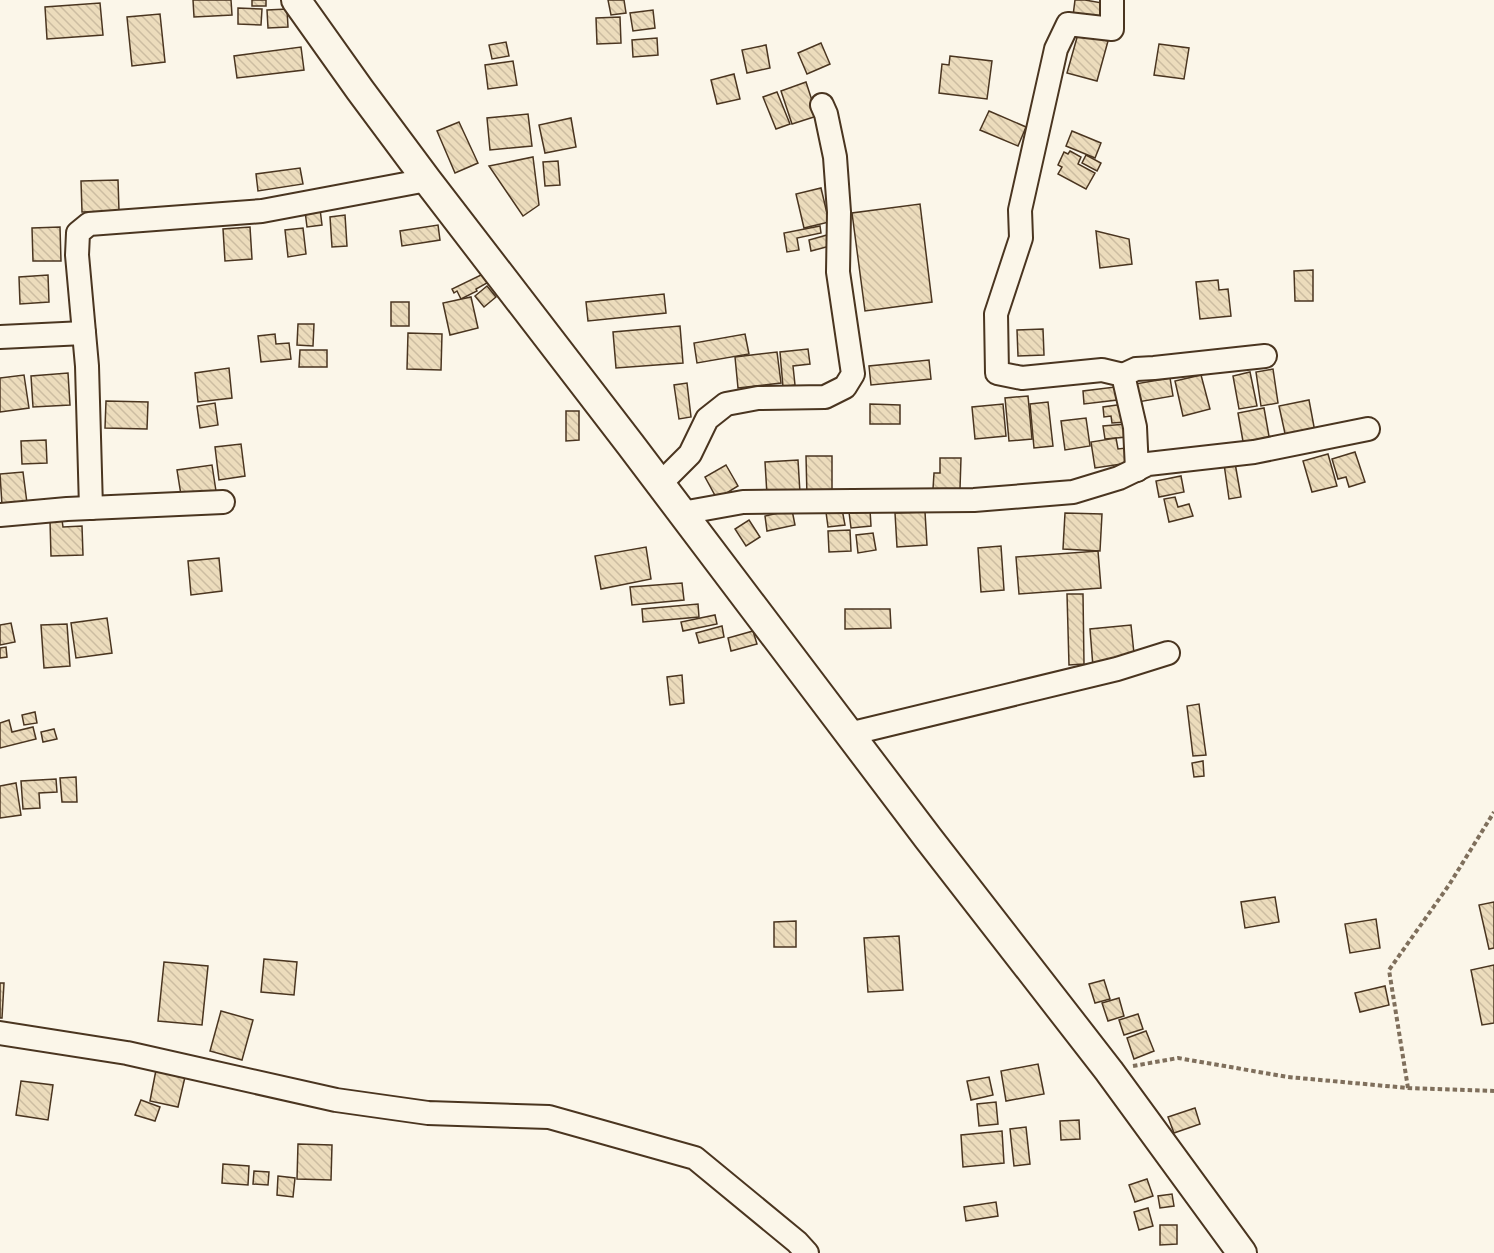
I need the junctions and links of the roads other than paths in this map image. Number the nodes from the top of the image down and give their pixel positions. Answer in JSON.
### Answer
{"nodes":[{"id":1,"x":296,"y":0,"type":"edge"},
{"id":2,"x":1112,"y":0,"type":"edge"},
{"id":3,"x":822,"y":105,"type":"dead end"},
{"id":4,"x":427,"y":180,"type":"junction"},
{"id":5,"x":84,"y":333,"type":"junction"},
{"id":6,"x":0,"y":337,"type":"edge"},
{"id":7,"x":1265,"y":356,"type":"dead end"},
{"id":8,"x":1123,"y":375,"type":"junction"},
{"id":9,"x":1368,"y":429,"type":"dead end"},
{"id":10,"x":1137,"y":470,"type":"junction"},
{"id":11,"x":660,"y":484,"type":"junction"},
{"id":12,"x":223,"y":502,"type":"dead end"},
{"id":13,"x":91,"y":508,"type":"junction"},
{"id":14,"x":682,"y":513,"type":"junction"},
{"id":15,"x":0,"y":515,"type":"edge"},
{"id":16,"x":1168,"y":653,"type":"dead end"},
{"id":17,"x":849,"y":734,"type":"junction"},
{"id":18,"x":0,"y":1033,"type":"edge"},
{"id":19,"x":807,"y":1253,"type":"edge"},
{"id":20,"x":1242,"y":1253,"type":"edge"}],
"edges":[{"from":1,"to":4,"type":"main road"},
{"from":2,"to":8,"type":"street"},
{"from":3,"to":11,"type":"street"},
{"from":4,"to":5,"type":"street"},
{"from":4,"to":11,"type":"main road"},
{"from":5,"to":6,"type":"street"},
{"from":5,"to":13,"type":"street"},
{"from":7,"to":8,"type":"street"},
{"from":8,"to":10,"type":"street"},
{"from":9,"to":10,"type":"street"},
{"from":10,"to":14,"type":"street"},
{"from":11,"to":14,"type":"main road"},
{"from":12,"to":13,"type":"street"},
{"from":13,"to":15,"type":"street"},
{"from":14,"to":17,"type":"main road"},
{"from":16,"to":17,"type":"street"},
{"from":17,"to":20,"type":"main road"},
{"from":18,"to":19,"type":"street"}]}
